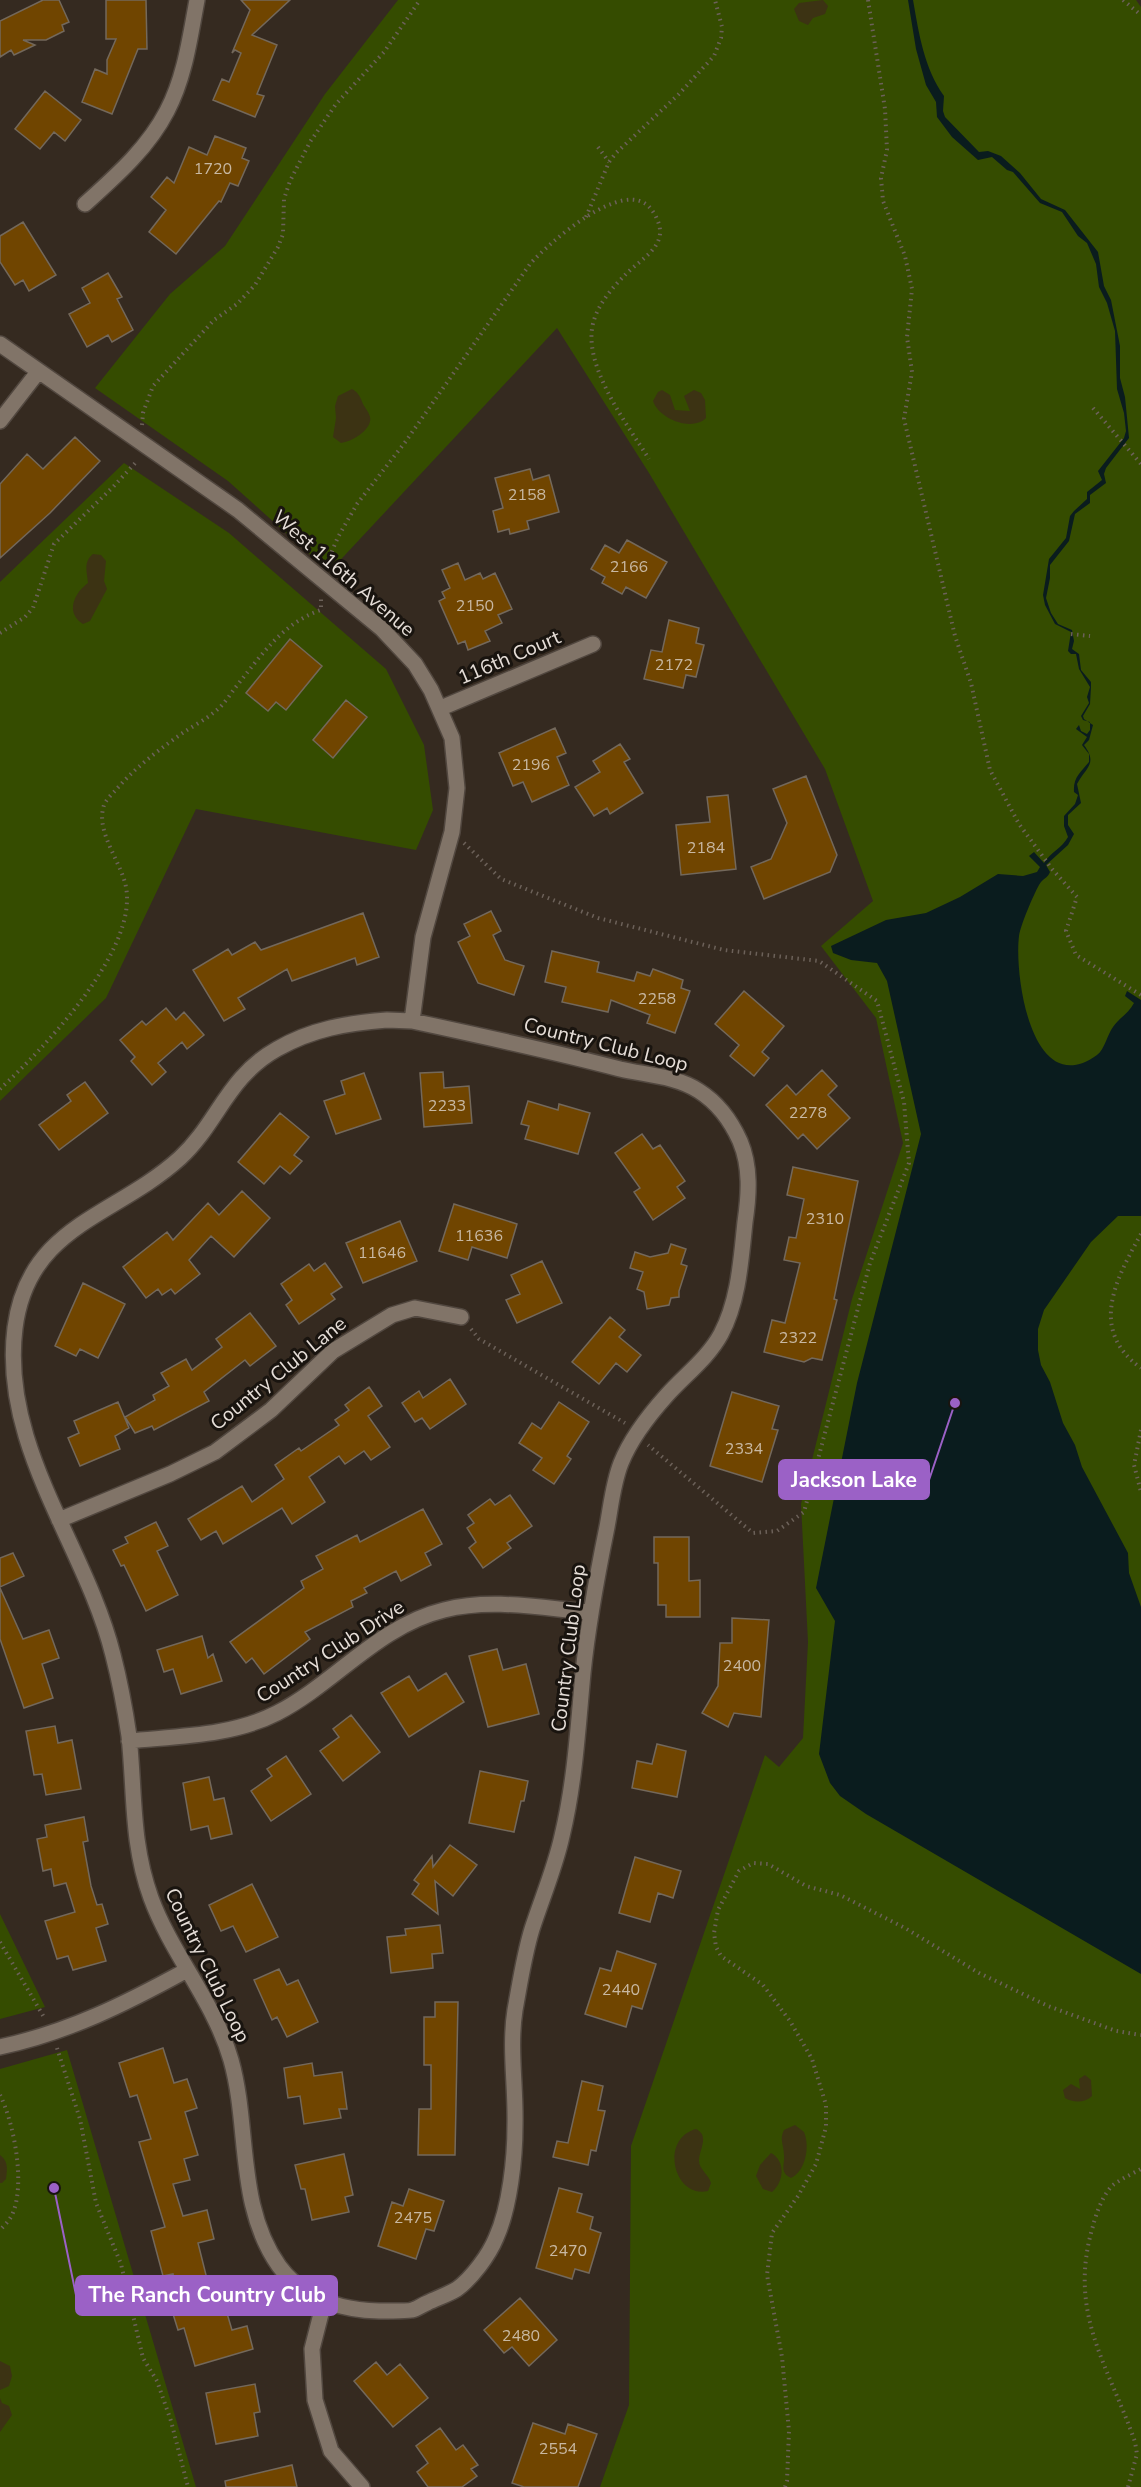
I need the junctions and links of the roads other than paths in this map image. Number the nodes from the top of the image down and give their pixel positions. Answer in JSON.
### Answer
{"nodes":[{"id":1,"x":196,"y":0,"type":"edge"},
{"id":2,"x":85,"y":204,"type":"dead end"},
{"id":3,"x":0,"y":344,"type":"edge"},
{"id":4,"x":38,"y":372,"type":"junction"},
{"id":5,"x":0,"y":421,"type":"edge"},
{"id":6,"x":593,"y":644,"type":"dead end"},
{"id":7,"x":441,"y":708,"type":"junction"},
{"id":8,"x":412,"y":1021,"type":"junction"},
{"id":9,"x":460,"y":1317,"type":"road end"},
{"id":10,"x":59,"y":1520,"type":"junction"},
{"id":11,"x":589,"y":1612,"type":"junction"},
{"id":12,"x":129,"y":1741,"type":"junction"},
{"id":13,"x":187,"y":1970,"type":"junction"},
{"id":14,"x":0,"y":2047,"type":"edge"},
{"id":15,"x":324,"y":2302,"type":"junction"},
{"id":16,"x":362,"y":2487,"type":"edge"}],
"edges":[{"from":1,"to":2,"type":"street"},
{"from":3,"to":4,"type":"street","name":"West 116th Avenue"},
{"from":4,"to":5,"type":"street"},
{"from":4,"to":7,"type":"street","name":"West 116th Avenue"},
{"from":6,"to":7,"type":"street","name":"116th Court"},
{"from":7,"to":8,"type":"street","name":"West 116th Avenue"},
{"from":8,"to":10,"type":"street","name":"Country Club Loop"},
{"from":8,"to":11,"type":"street","name":"Country Club Loop"},
{"from":9,"to":10,"type":"street","name":"Country Club Lane"},
{"from":10,"to":12,"type":"street","name":"Country Club Loop"},
{"from":11,"to":12,"type":"street","name":"Country Club Drive"},
{"from":11,"to":15,"type":"street","name":"Country Club Loop"},
{"from":12,"to":13,"type":"street","name":"Country Club Loop"},
{"from":13,"to":14,"type":"street"},
{"from":13,"to":15,"type":"street","name":"Country Club Loop"},
{"from":15,"to":16,"type":"street"}]}
